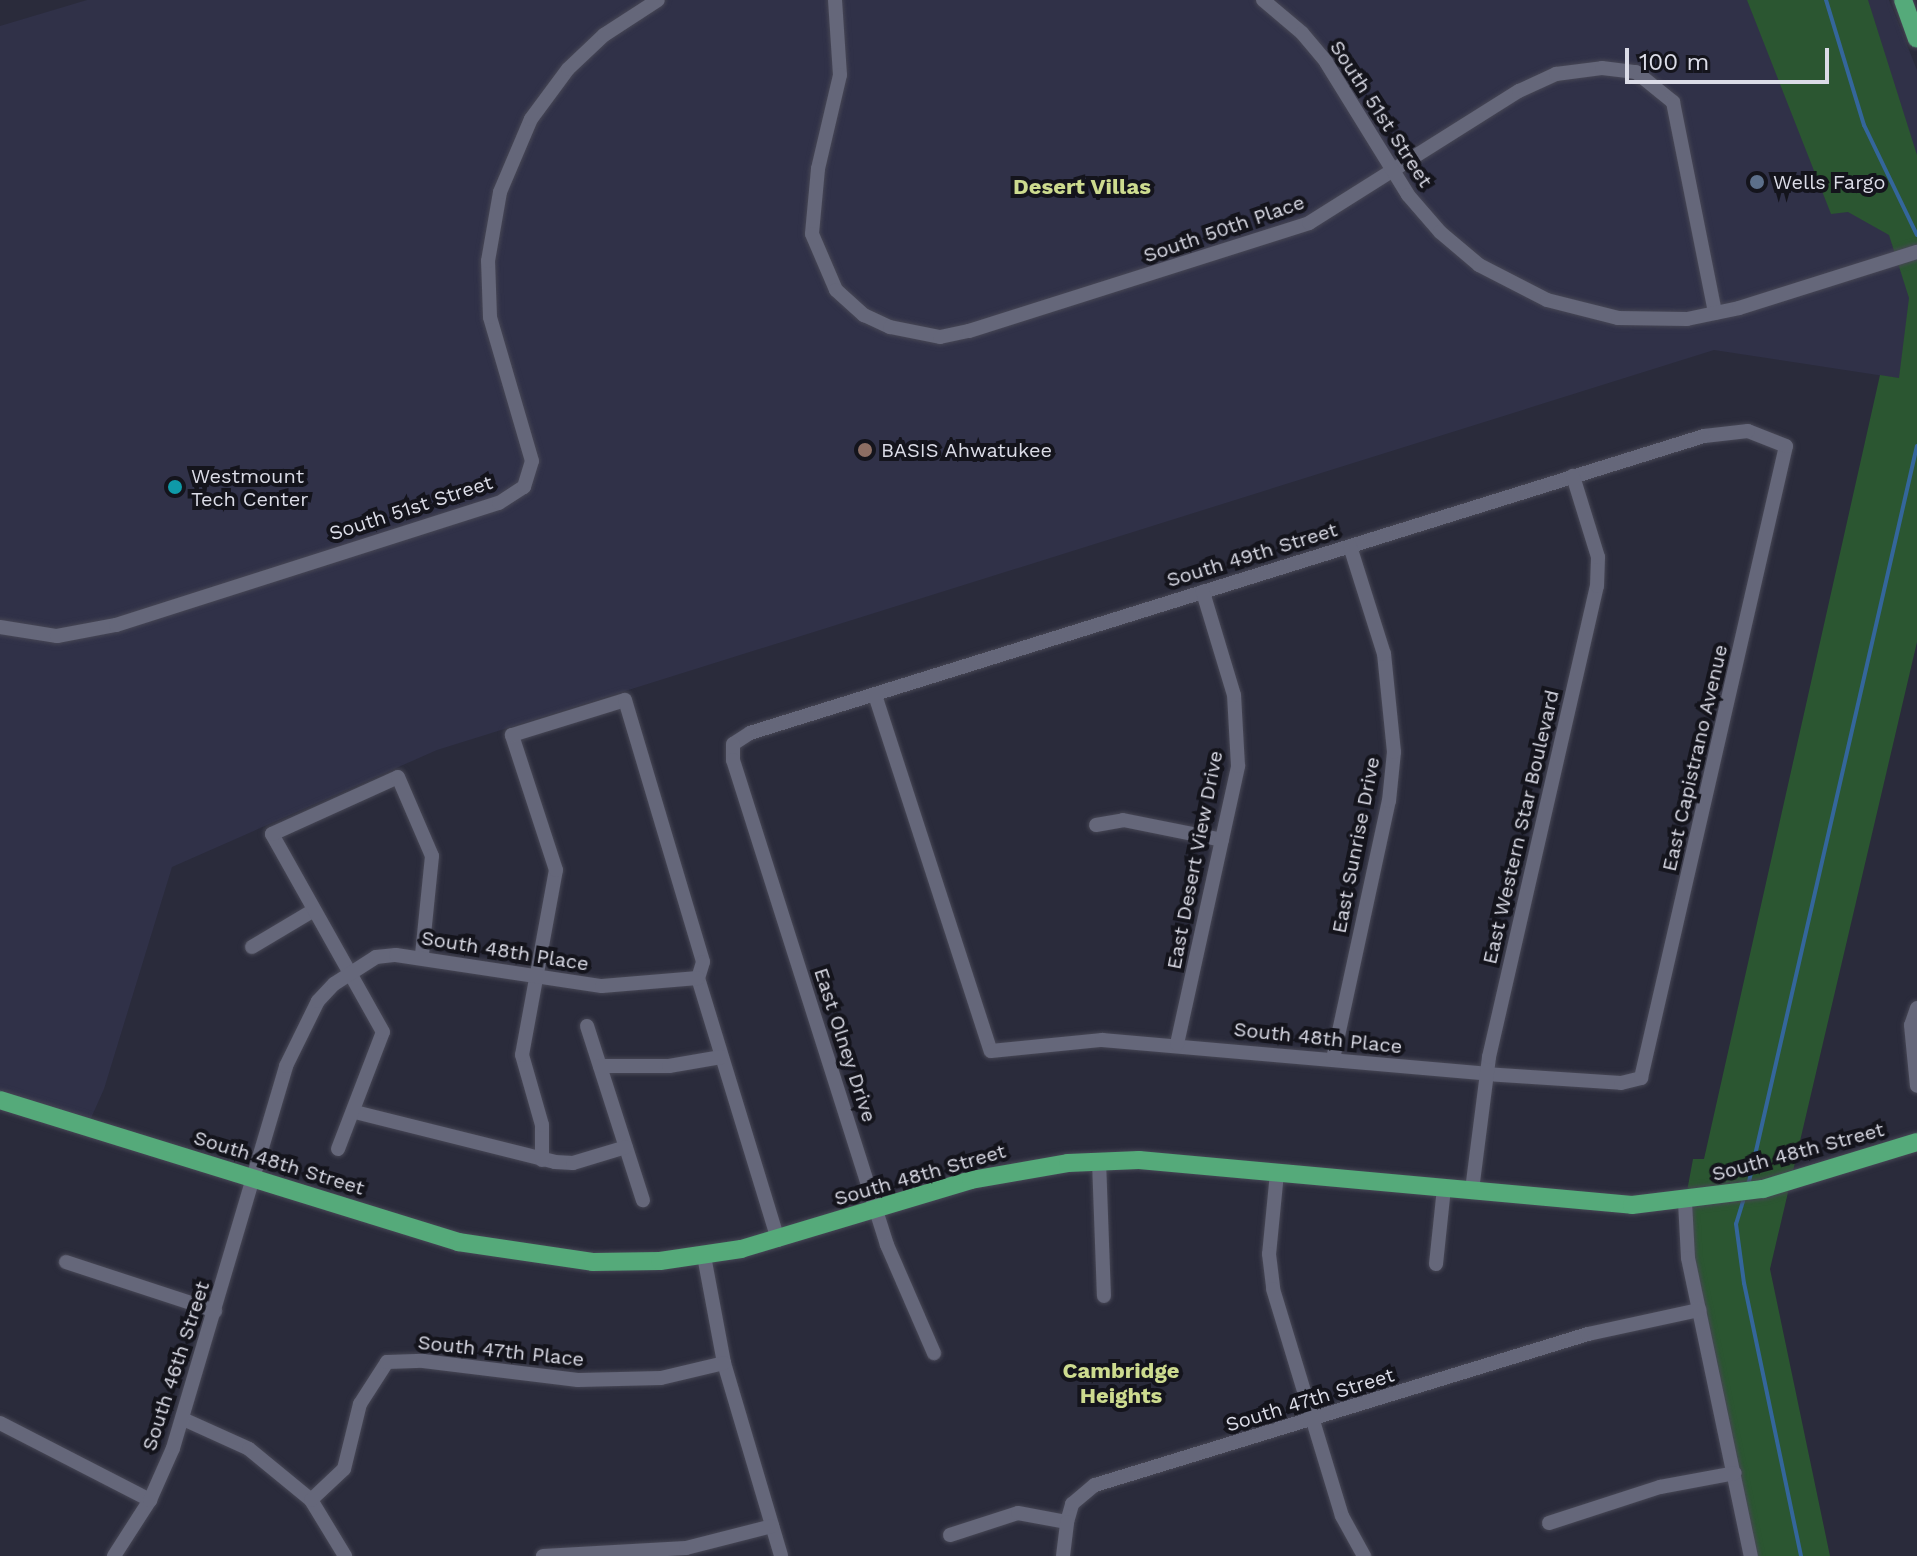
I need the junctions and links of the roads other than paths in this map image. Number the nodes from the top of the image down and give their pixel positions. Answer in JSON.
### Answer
{"nodes":[{"id":1,"x":658,"y":0,"type":"edge"},
{"id":2,"x":835,"y":0,"type":"edge"},
{"id":3,"x":1263,"y":0,"type":"edge"},
{"id":4,"x":1903,"y":0,"type":"edge"},
{"id":5,"x":1917,"y":39,"type":"edge"},
{"id":6,"x":1390,"y":168,"type":"junction"},
{"id":7,"x":1917,"y":252,"type":"edge"},
{"id":8,"x":1715,"y":313,"type":"junction"},
{"id":9,"x":1786,"y":446,"type":"joint"},
{"id":10,"x":1573,"y":476,"type":"junction"},
{"id":11,"x":1350,"y":546,"type":"junction"},
{"id":12,"x":1203,"y":592,"type":"junction"},
{"id":13,"x":0,"y":627,"type":"edge"},
{"id":14,"x":875,"y":695,"type":"junction"},
{"id":15,"x":733,"y":744,"type":"joint"},
{"id":16,"x":1096,"y":825,"type":"dead end"},
{"id":17,"x":1222,"y":840,"type":"junction"},
{"id":18,"x":314,"y":910,"type":"junction"},
{"id":19,"x":252,"y":947,"type":"dead end"},
{"id":20,"x":422,"y":955,"type":"junction"},
{"id":21,"x":350,"y":971,"type":"junction"},
{"id":22,"x":536,"y":977,"type":"junction"},
{"id":23,"x":698,"y":978,"type":"junction"},
{"id":24,"x":1917,"y":1008,"type":"edge"},
{"id":25,"x":587,"y":1026,"type":"dead end"},
{"id":26,"x":1177,"y":1044,"type":"junction"},
{"id":27,"x":721,"y":1057,"type":"junction"},
{"id":28,"x":1333,"y":1059,"type":"junction"},
{"id":29,"x":600,"y":1066,"type":"junction"},
{"id":30,"x":1487,"y":1074,"type":"junction"},
{"id":31,"x":1641,"y":1078,"type":"joint"},
{"id":32,"x":1917,"y":1086,"type":"edge"},
{"id":33,"x":0,"y":1100,"type":"edge"},
{"id":34,"x":355,"y":1112,"type":"junction"},
{"id":35,"x":1917,"y":1142,"type":"edge"},
{"id":36,"x":626,"y":1147,"type":"junction"},
{"id":37,"x":338,"y":1149,"type":"dead end"},
{"id":38,"x":542,"y":1160,"type":"junction"},
{"id":39,"x":1099,"y":1161,"type":"junction"},
{"id":40,"x":1277,"y":1173,"type":"junction"},
{"id":41,"x":253,"y":1178,"type":"junction"},
{"id":42,"x":1444,"y":1188,"type":"junction"},
{"id":43,"x":1472,"y":1190,"type":"junction"},
{"id":44,"x":643,"y":1200,"type":"dead end"},
{"id":45,"x":1685,"y":1202,"type":"junction"},
{"id":46,"x":876,"y":1209,"type":"junction"},
{"id":47,"x":778,"y":1240,"type":"junction"},
{"id":48,"x":704,"y":1256,"type":"junction"},
{"id":49,"x":66,"y":1262,"type":"dead end"},
{"id":50,"x":1436,"y":1264,"type":"dead end"},
{"id":51,"x":1104,"y":1296,"type":"dead end"},
{"id":52,"x":1699,"y":1310,"type":"junction"},
{"id":53,"x":215,"y":1311,"type":"junction"},
{"id":54,"x":934,"y":1353,"type":"dead end"},
{"id":55,"x":724,"y":1363,"type":"junction"},
{"id":56,"x":183,"y":1419,"type":"junction"},
{"id":57,"x":1312,"y":1420,"type":"junction"},
{"id":58,"x":0,"y":1423,"type":"edge"},
{"id":59,"x":1735,"y":1473,"type":"junction"},
{"id":60,"x":150,"y":1500,"type":"junction"},
{"id":61,"x":311,"y":1500,"type":"junction"},
{"id":62,"x":1067,"y":1522,"type":"junction"},
{"id":63,"x":1549,"y":1523,"type":"dead end"},
{"id":64,"x":772,"y":1526,"type":"junction"},
{"id":65,"x":950,"y":1535,"type":"dead end"},
{"id":66,"x":114,"y":1556,"type":"edge"},
{"id":67,"x":345,"y":1556,"type":"edge"},
{"id":68,"x":543,"y":1556,"type":"edge"},
{"id":69,"x":781,"y":1556,"type":"edge"},
{"id":70,"x":1063,"y":1556,"type":"edge"},
{"id":71,"x":1364,"y":1556,"type":"edge"},
{"id":72,"x":1751,"y":1556,"type":"edge"}],
"edges":[{"from":1,"to":13,"type":"street","name":"South 51st Street"},
{"from":2,"to":6,"type":"street","name":"South 50th Place"},
{"from":3,"to":6,"type":"street","name":"South 51st Street"},
{"from":4,"to":5,"type":"main road"},
{"from":6,"to":8,"type":"street","name":"South 51st Street"},
{"from":6,"to":8,"type":"street","name":"South 50th Place"},
{"from":7,"to":8,"type":"street","name":"South 51st Street"},
{"from":9,"to":10,"type":"street","name":"South 49th Street"},
{"from":9,"to":31,"type":"street","name":"East Capistrano Avenue"},
{"from":10,"to":11,"type":"street","name":"South 49th Street"},
{"from":10,"to":30,"type":"street","name":"East Western Star Boulevard"},
{"from":11,"to":12,"type":"street","name":"South 49th Street"},
{"from":11,"to":28,"type":"street","name":"East Sunrise Drive"},
{"from":12,"to":14,"type":"street","name":"South 49th Street"},
{"from":12,"to":17,"type":"street","name":"East Desert View Drive"},
{"from":14,"to":15,"type":"street","name":"South 49th Street"},
{"from":14,"to":26,"type":"street","name":"South 48th Place"},
{"from":15,"to":46,"type":"street","name":"East Olney Drive"},
{"from":16,"to":17,"type":"street"},
{"from":17,"to":26,"type":"street","name":"East Desert View Drive"},
{"from":18,"to":19,"type":"street"},
{"from":18,"to":20,"type":"street"},
{"from":18,"to":21,"type":"street"},
{"from":20,"to":21,"type":"street","name":"South 48th Place"},
{"from":20,"to":22,"type":"street","name":"South 48th Place"},
{"from":21,"to":34,"type":"street"},
{"from":21,"to":41,"type":"street","name":"South 48th Place"},
{"from":22,"to":23,"type":"street","name":"South 48th Place"},
{"from":22,"to":23,"type":"street"},
{"from":22,"to":38,"type":"street"},
{"from":23,"to":27,"type":"street"},
{"from":24,"to":32,"type":"street"},
{"from":25,"to":29,"type":"street"},
{"from":26,"to":28,"type":"street","name":"South 48th Place"},
{"from":27,"to":29,"type":"street"},
{"from":27,"to":47,"type":"street"},
{"from":28,"to":30,"type":"street","name":"South 48th Place"},
{"from":29,"to":36,"type":"street"},
{"from":30,"to":31,"type":"street","name":"South 48th Place"},
{"from":30,"to":43,"type":"street","name":"East Western Star Boulevard"},
{"from":33,"to":41,"type":"main road","name":"South 48th Street"},
{"from":34,"to":37,"type":"street"},
{"from":34,"to":38,"type":"street"},
{"from":35,"to":45,"type":"main road","name":"South 48th Street"},
{"from":36,"to":38,"type":"street"},
{"from":36,"to":44,"type":"street"},
{"from":39,"to":40,"type":"main road","name":"South 48th Street"},
{"from":39,"to":46,"type":"main road","name":"South 48th Street"},
{"from":39,"to":51,"type":"street"},
{"from":40,"to":42,"type":"main road","name":"South 48th Street"},
{"from":40,"to":57,"type":"street"},
{"from":41,"to":48,"type":"main road","name":"South 48th Street"},
{"from":41,"to":53,"type":"street","name":"South 46th Street"},
{"from":42,"to":43,"type":"main road","name":"South 48th Street"},
{"from":42,"to":50,"type":"street"},
{"from":43,"to":45,"type":"main road","name":"South 48th Street"},
{"from":45,"to":52,"type":"street"},
{"from":46,"to":47,"type":"main road","name":"South 48th Street"},
{"from":46,"to":54,"type":"street","name":"East Olney Drive"},
{"from":47,"to":48,"type":"main road","name":"South 48th Street"},
{"from":48,"to":55,"type":"street"},
{"from":49,"to":53,"type":"street"},
{"from":52,"to":57,"type":"street","name":"South 47th Street"},
{"from":52,"to":59,"type":"street"},
{"from":53,"to":56,"type":"street","name":"South 46th Street"},
{"from":55,"to":61,"type":"street","name":"South 47th Place"},
{"from":55,"to":64,"type":"street"},
{"from":56,"to":60,"type":"street","name":"South 46th Street"},
{"from":56,"to":61,"type":"street"},
{"from":57,"to":62,"type":"street","name":"South 47th Street"},
{"from":57,"to":71,"type":"street"},
{"from":58,"to":60,"type":"street"},
{"from":59,"to":63,"type":"street"},
{"from":59,"to":72,"type":"street"},
{"from":60,"to":66,"type":"street","name":"South 46th Street"},
{"from":61,"to":67,"type":"street"},
{"from":62,"to":65,"type":"street"},
{"from":62,"to":70,"type":"street"},
{"from":64,"to":68,"type":"street"},
{"from":64,"to":69,"type":"street"}]}
